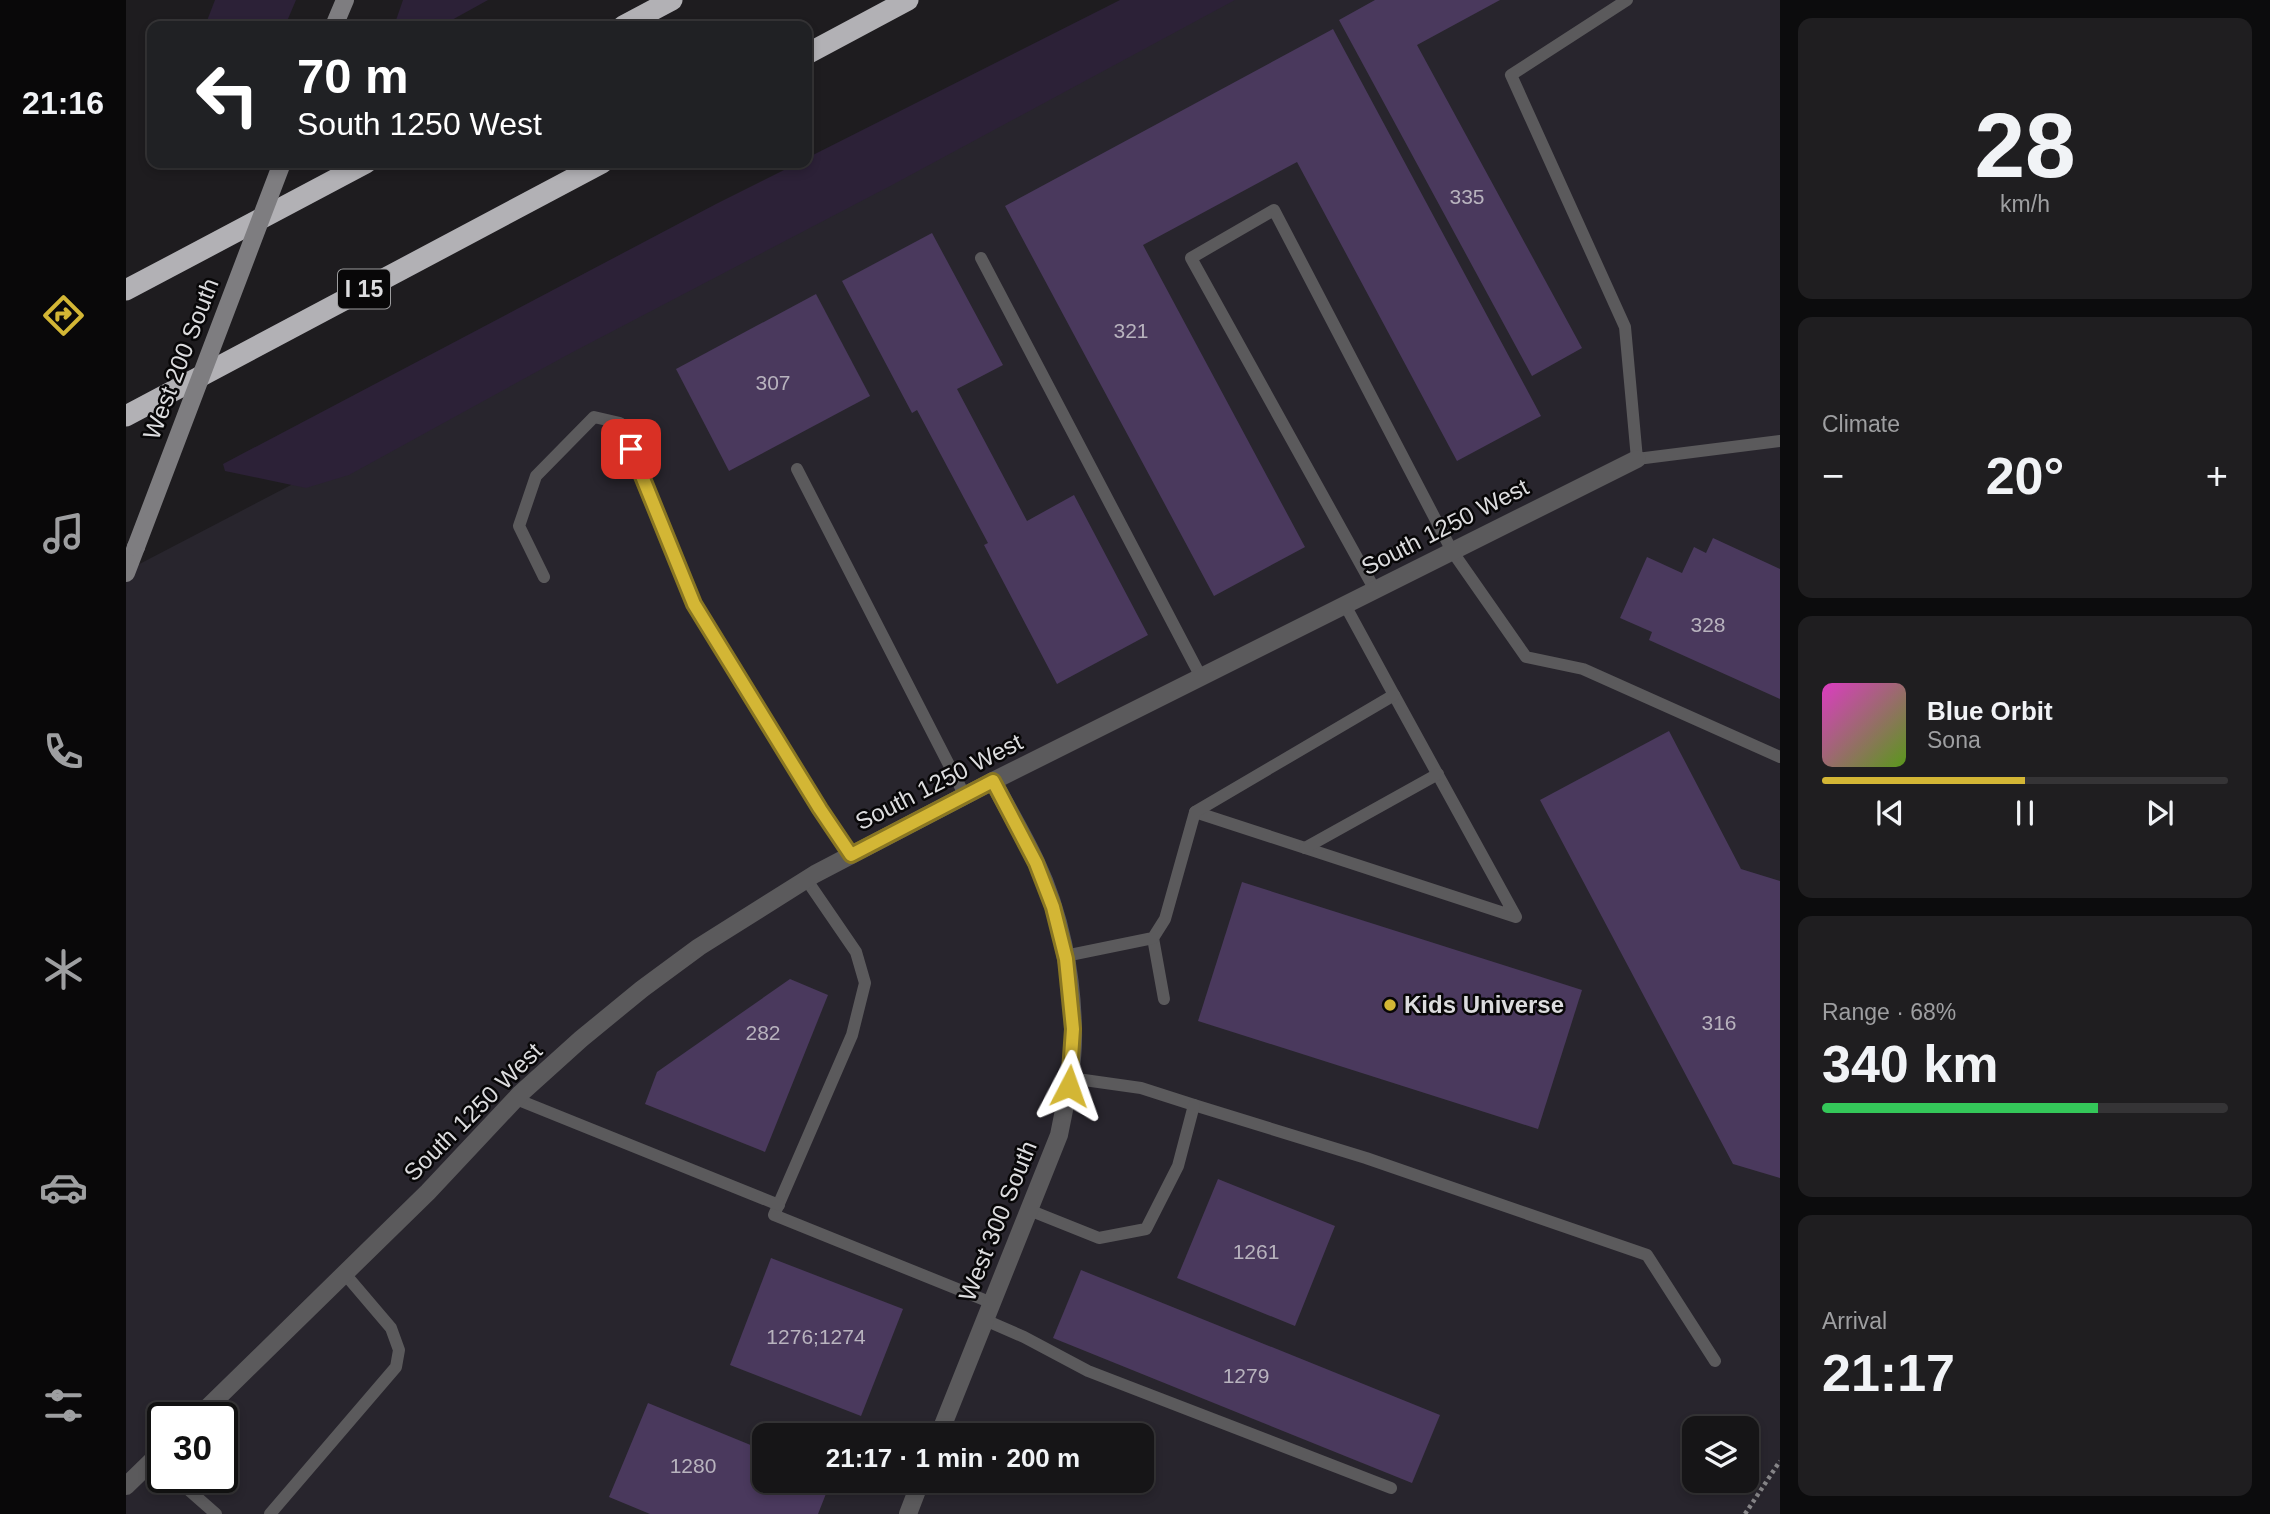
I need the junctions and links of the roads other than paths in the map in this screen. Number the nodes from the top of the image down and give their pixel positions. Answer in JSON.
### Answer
{"nodes":[{"id":1,"x":345,"y":0,"type":"edge"},
{"id":2,"x":672,"y":0,"type":"edge"},
{"id":3,"x":908,"y":0,"type":"edge"},
{"id":4,"x":1627,"y":0,"type":"edge"},
{"id":5,"x":336,"y":21,"type":"edge"},
{"id":6,"x":632,"y":21,"type":"edge"},
{"id":7,"x":812,"y":51,"type":"edge"},
{"id":8,"x":280,"y":168,"type":"edge"},
{"id":9,"x":357,"y":168,"type":"edge"},
{"id":10,"x":593,"y":168,"type":"edge"},
{"id":11,"x":981,"y":258,"type":"dead end"},
{"id":12,"x":126,"y":290,"type":"edge"},
{"id":13,"x":126,"y":415,"type":"edge"},
{"id":14,"x":1780,"y":441,"type":"edge"},
{"id":15,"x":1636,"y":458,"type":"junction"},
{"id":16,"x":797,"y":469,"type":"dead end"},
{"id":17,"x":1452,"y":551,"type":"junction"},
{"id":18,"x":126,"y":573,"type":"edge"},
{"id":19,"x":544,"y":577,"type":"dead end"},
{"id":20,"x":1375,"y":590,"type":"junction"},
{"id":21,"x":1345,"y":605,"type":"junction"},
{"id":22,"x":1201,"y":677,"type":"junction"},
{"id":23,"x":1394,"y":695,"type":"junction"},
{"id":24,"x":1780,"y":757,"type":"edge"},
{"id":25,"x":1438,"y":774,"type":"junction"},
{"id":26,"x":993,"y":781,"type":"junction"},
{"id":27,"x":965,"y":796,"type":"junction"},
{"id":28,"x":1195,"y":813,"type":"junction"},
{"id":29,"x":1305,"y":848,"type":"junction"},
{"id":30,"x":851,"y":855,"type":"junction"},
{"id":31,"x":806,"y":879,"type":"junction"},
{"id":32,"x":1153,"y":938,"type":"junction"},
{"id":33,"x":1065,"y":956,"type":"junction"},
{"id":34,"x":1164,"y":999,"type":"dead end"},
{"id":35,"x":1070,"y":1078,"type":"junction"},
{"id":36,"x":516,"y":1099,"type":"junction"},
{"id":37,"x":1194,"y":1105,"type":"junction"},
{"id":38,"x":779,"y":1205,"type":"junction"},
{"id":39,"x":1030,"y":1210,"type":"junction"},
{"id":40,"x":345,"y":1274,"type":"junction"},
{"id":41,"x":992,"y":1303,"type":"junction"},
{"id":42,"x":985,"y":1320,"type":"junction"},
{"id":43,"x":1715,"y":1361,"type":"dead end"},
{"id":44,"x":213,"y":1402,"type":"edge"},
{"id":45,"x":944,"y":1423,"type":"edge"},
{"id":46,"x":147,"y":1469,"type":"edge"},
{"id":47,"x":126,"y":1486,"type":"edge"},
{"id":48,"x":1391,"y":1488,"type":"dead end"},
{"id":49,"x":192,"y":1493,"type":"edge"},
{"id":50,"x":916,"y":1493,"type":"edge"},
{"id":51,"x":216,"y":1514,"type":"edge"},
{"id":52,"x":270,"y":1514,"type":"edge"},
{"id":53,"x":908,"y":1514,"type":"edge"}],
"edges":[{"from":1,"to":5,"type":"street"},
{"from":2,"to":6,"type":"highway"},
{"from":3,"to":7,"type":"highway"},
{"from":4,"to":15,"type":"lane"},
{"from":8,"to":18,"type":"street","name":"West 200 South","bridge":true},
{"from":9,"to":12,"type":"highway"},
{"from":10,"to":13,"type":"highway","number":"I 15"},
{"from":11,"to":22,"type":"lane"},
{"from":14,"to":15,"type":"lane"},
{"from":15,"to":17,"type":"street","name":"South 1250 West"},
{"from":16,"to":27,"type":"lane"},
{"from":17,"to":20,"type":"street","name":"South 1250 West"},
{"from":17,"to":20,"type":"lane"},
{"from":17,"to":24,"type":"lane"},
{"from":19,"to":30,"type":"lane"},
{"from":20,"to":21,"type":"street","name":"South 1250 West"},
{"from":21,"to":22,"type":"street","name":"South 1250 West"},
{"from":21,"to":23,"type":"lane"},
{"from":22,"to":26,"type":"street","name":"South 1250 West"},
{"from":23,"to":25,"type":"lane"},
{"from":23,"to":28,"type":"lane"},
{"from":25,"to":29,"type":"lane"},
{"from":25,"to":29,"type":"lane"},
{"from":26,"to":27,"type":"street","name":"South 1250 West"},
{"from":26,"to":33,"type":"street","name":"West 300 South"},
{"from":27,"to":30,"type":"street","name":"South 1250 West"},
{"from":28,"to":29,"type":"lane"},
{"from":28,"to":32,"type":"lane"},
{"from":30,"to":31,"type":"street","name":"South 1250 West"},
{"from":31,"to":36,"type":"street","name":"South 1250 West"},
{"from":31,"to":38,"type":"lane"},
{"from":32,"to":33,"type":"lane"},
{"from":32,"to":34,"type":"lane"},
{"from":33,"to":35,"type":"street","name":"West 300 South"},
{"from":35,"to":37,"type":"lane"},
{"from":35,"to":39,"type":"street","name":"West 300 South"},
{"from":36,"to":38,"type":"lane"},
{"from":36,"to":40,"type":"street","name":"South 1250 West"},
{"from":37,"to":39,"type":"lane"},
{"from":37,"to":43,"type":"lane"},
{"from":38,"to":41,"type":"lane"},
{"from":39,"to":41,"type":"street","name":"West 300 South"},
{"from":40,"to":44,"type":"street","name":"South 1250 West"},
{"from":40,"to":52,"type":"lane"},
{"from":41,"to":42,"type":"street","name":"West 300 South"},
{"from":42,"to":45,"type":"street","name":"West 300 South"},
{"from":42,"to":48,"type":"lane"},
{"from":46,"to":47,"type":"street"},
{"from":49,"to":51,"type":"lane"},
{"from":50,"to":53,"type":"street"}]}
